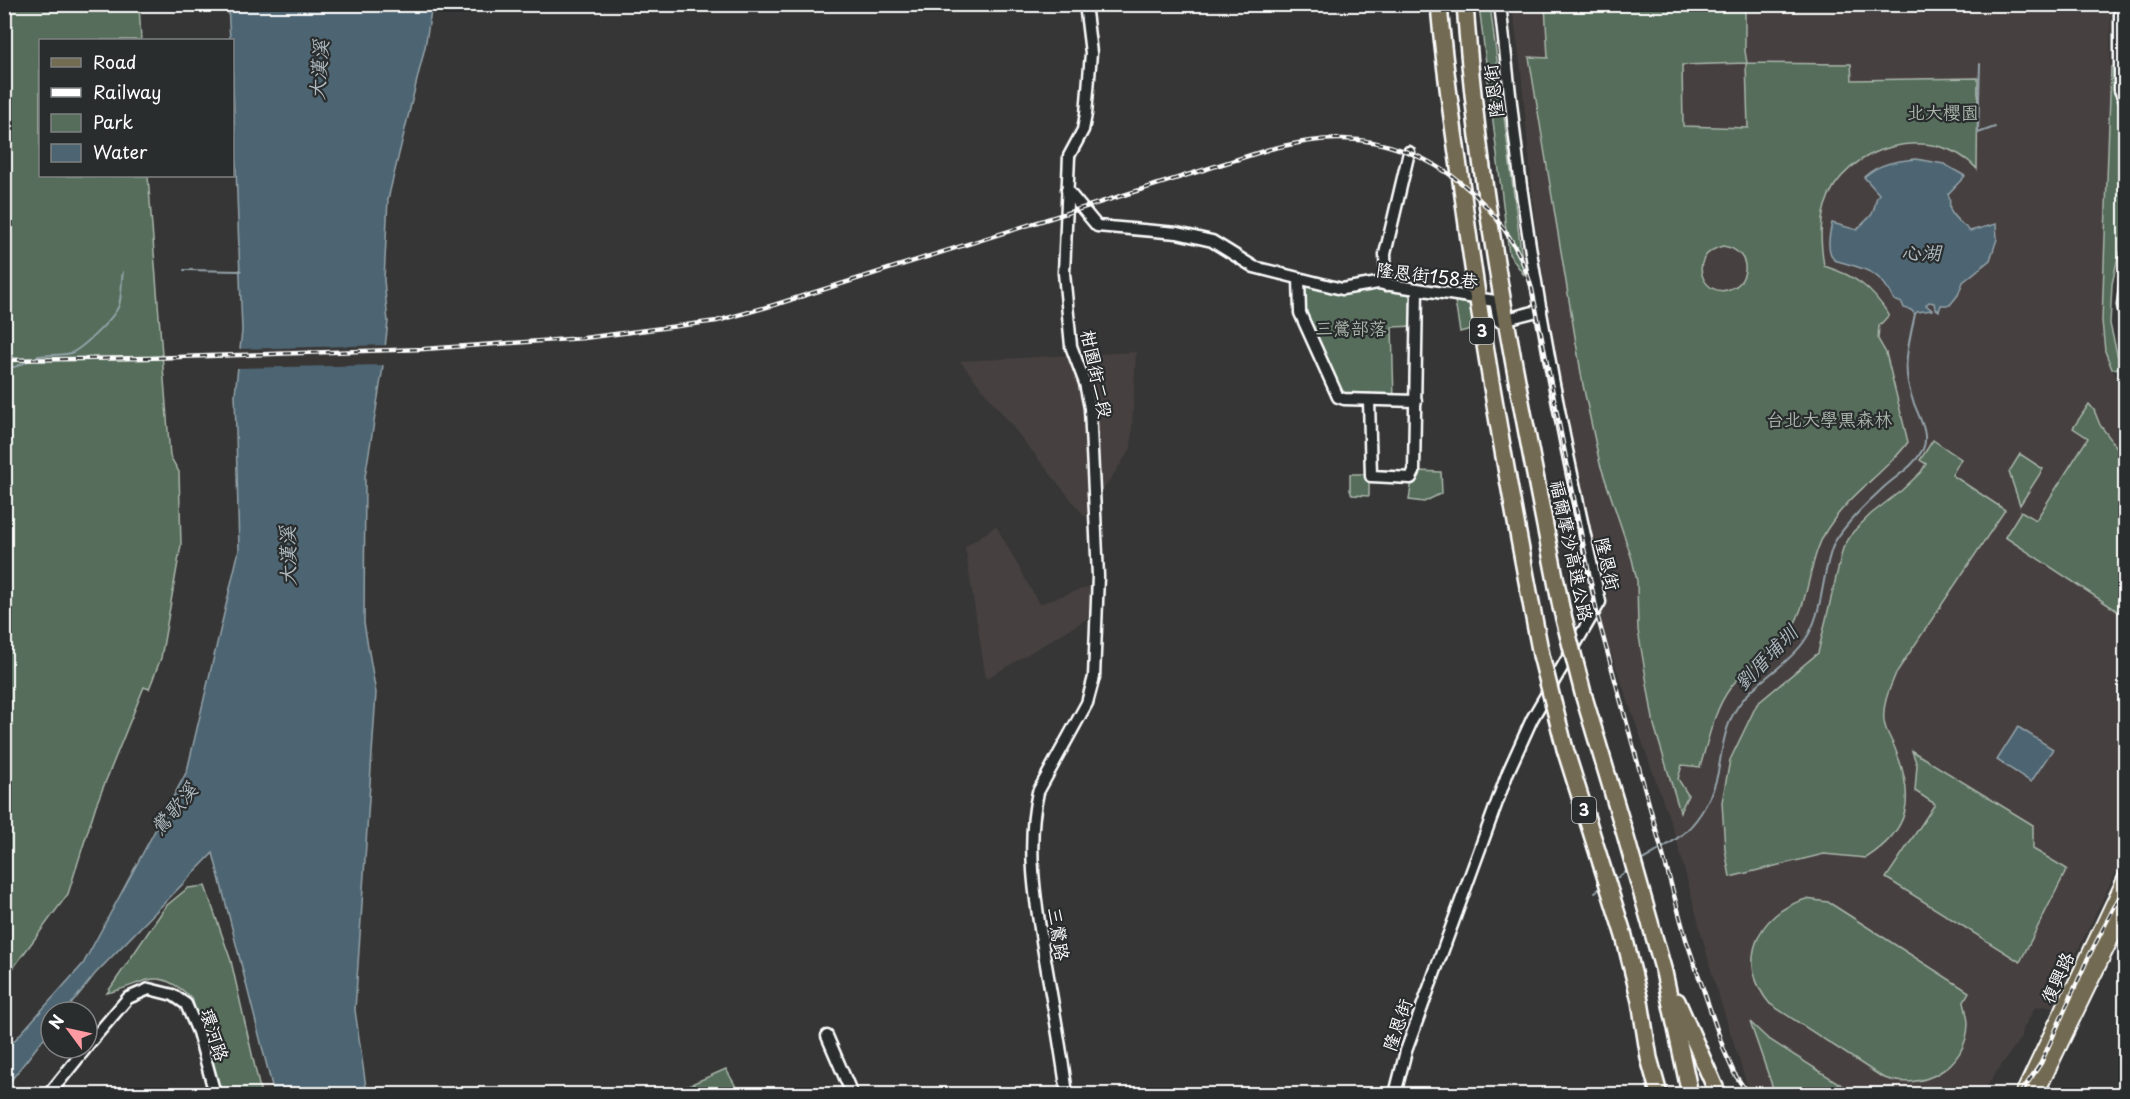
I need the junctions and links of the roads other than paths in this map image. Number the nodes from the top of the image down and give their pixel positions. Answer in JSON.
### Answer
{"nodes":[{"id":1,"x":1085,"y":4,"type":"edge"},
{"id":2,"x":1439,"y":4,"type":"edge"},
{"id":3,"x":1465,"y":4,"type":"edge"},
{"id":4,"x":1500,"y":4,"type":"edge"},
{"id":5,"x":2120,"y":4,"type":"edge"},
{"id":6,"x":2126,"y":103,"type":"edge"},
{"id":7,"x":1409,"y":152,"type":"dead end"},
{"id":8,"x":1067,"y":190,"type":"junction"},
{"id":9,"x":1299,"y":278,"type":"junction"},
{"id":10,"x":2126,"y":278,"type":"edge"},
{"id":11,"x":1386,"y":285,"type":"junction"},
{"id":12,"x":1417,"y":289,"type":"junction"},
{"id":13,"x":1477,"y":298,"type":"junction"},
{"id":14,"x":1541,"y":310,"type":"junction"},
{"id":15,"x":2126,"y":319,"type":"edge"},
{"id":16,"x":1505,"y":320,"type":"junction"},
{"id":17,"x":1369,"y":400,"type":"junction"},
{"id":18,"x":1416,"y":401,"type":"junction"},
{"id":19,"x":1044,"y":779,"type":"joint"},
{"id":20,"x":2126,"y":877,"type":"edge"},
{"id":21,"x":2126,"y":908,"type":"edge"},
{"id":22,"x":1664,"y":972,"type":"junction"},
{"id":23,"x":99,"y":1032,"type":"edge"},
{"id":24,"x":828,"y":1036,"type":"dead end"},
{"id":25,"x":1649,"y":1058,"type":"junction"},
{"id":26,"x":76,"y":1060,"type":"edge"},
{"id":27,"x":49,"y":1095,"type":"edge"},
{"id":28,"x":215,"y":1095,"type":"edge"},
{"id":29,"x":852,"y":1095,"type":"edge"},
{"id":30,"x":1067,"y":1095,"type":"edge"},
{"id":31,"x":1395,"y":1095,"type":"edge"},
{"id":32,"x":1652,"y":1095,"type":"edge"},
{"id":33,"x":1659,"y":1095,"type":"edge"},
{"id":34,"x":1690,"y":1095,"type":"edge"},
{"id":35,"x":1718,"y":1095,"type":"edge"},
{"id":36,"x":2023,"y":1095,"type":"edge"},
{"id":37,"x":2036,"y":1095,"type":"edge"}],
"edges":[{"from":1,"to":8,"type":"street","name":"柑園街二段"},
{"from":2,"to":13,"type":"highway","number":"3"},
{"from":3,"to":16,"type":"highway","name":"福爾摩沙高速公路","number":"3"},
{"from":4,"to":14,"type":"street","name":"隆恩街"},
{"from":5,"to":6,"type":"street"},
{"from":7,"to":11,"type":"street"},
{"from":8,"to":9,"type":"street","name":"隆恩街158巷"},
{"from":8,"to":19,"type":"street","name":"柑園街二段"},
{"from":9,"to":11,"type":"street","name":"隆恩街158巷"},
{"from":9,"to":17,"type":"street"},
{"from":10,"to":15,"type":"street"},
{"from":11,"to":12,"type":"street","name":"隆恩街158巷"},
{"from":12,"to":13,"type":"street","name":"隆恩街158巷"},
{"from":12,"to":18,"type":"street"},
{"from":13,"to":16,"type":"street","name":"隆恩街158巷"},
{"from":13,"to":25,"type":"highway","number":"3","bridge":true},
{"from":14,"to":16,"type":"street"},
{"from":14,"to":31,"type":"street","name":"隆恩街"},
{"from":16,"to":22,"type":"highway","name":"福爾摩沙高速公路","number":"3","bridge":true},
{"from":17,"to":18,"type":"street"},
{"from":17,"to":18,"type":"street"},
{"from":19,"to":30,"type":"street","name":"三鶯路"},
{"from":20,"to":36,"type":"main road","name":"復興路"},
{"from":21,"to":37,"type":"main road","name":"復興路"},
{"from":22,"to":34,"type":"highway","name":"福爾摩沙高速公路","number":"3"},
{"from":22,"to":35,"type":"highway"},
{"from":23,"to":28,"type":"street","name":"環河路"},
{"from":24,"to":29,"type":"street"},
{"from":25,"to":32,"type":"highway"},
{"from":25,"to":33,"type":"highway","number":"3"},
{"from":26,"to":27,"type":"street","name":"環河路"}]}
